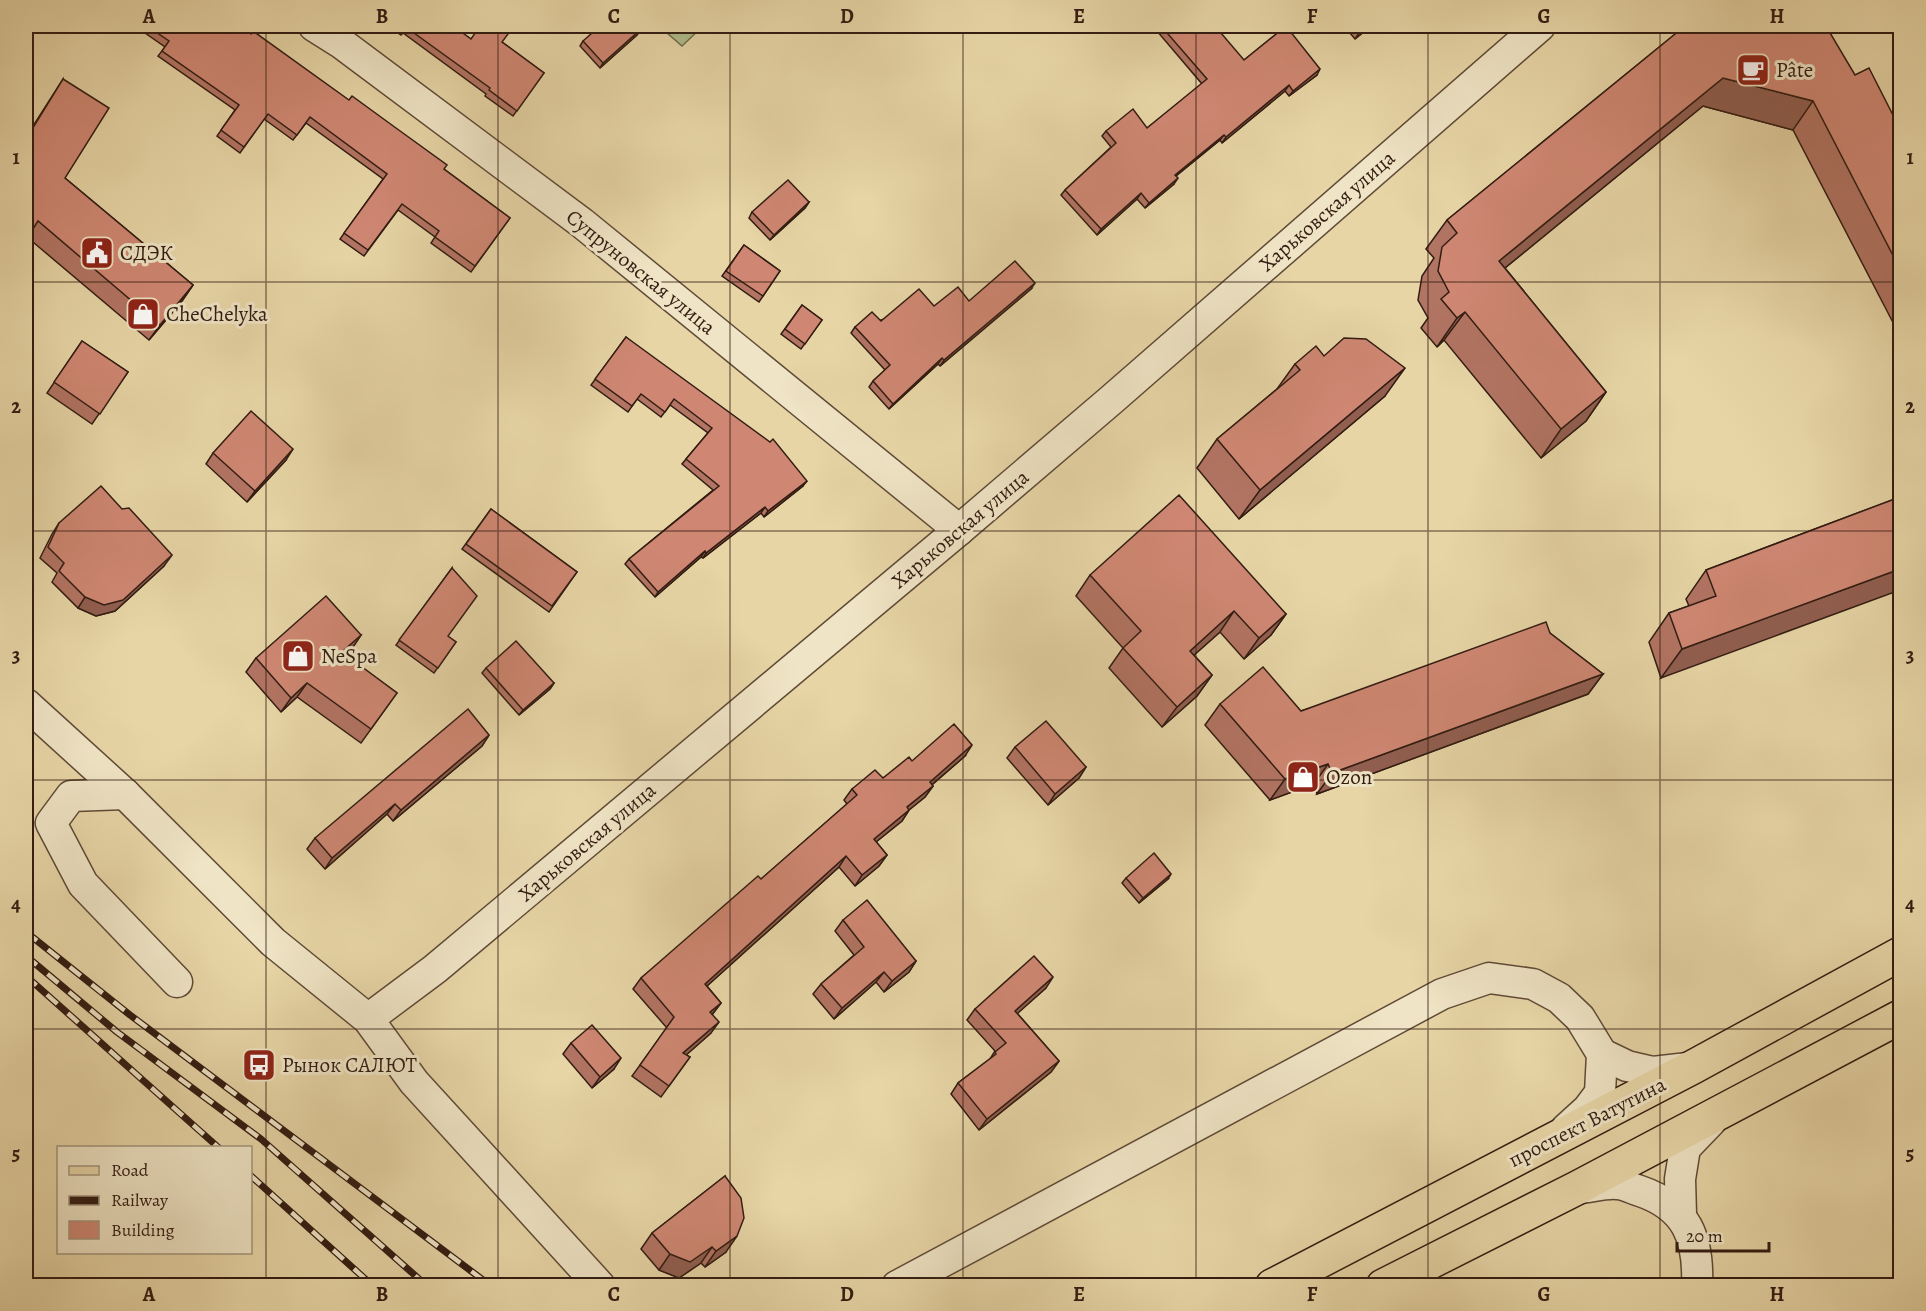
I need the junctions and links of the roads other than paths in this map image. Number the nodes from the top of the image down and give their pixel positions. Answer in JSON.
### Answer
{"nodes":[{"id":1,"x":314,"y":26,"type":"edge"},
{"id":2,"x":1540,"y":26,"type":"edge"},
{"id":3,"x":959,"y":530,"type":"junction"},
{"id":4,"x":26,"y":704,"type":"edge"},
{"id":5,"x":125,"y":794,"type":"junction"},
{"id":6,"x":1900,"y":954,"type":"edge"},
{"id":7,"x":177,"y":982,"type":"dead end"},
{"id":8,"x":1900,"y":1017,"type":"edge"},
{"id":9,"x":368,"y":1019,"type":"junction"},
{"id":10,"x":1602,"y":1054,"type":"junction"},
{"id":11,"x":1693,"y":1067,"type":"junction"},
{"id":12,"x":1717,"y":1115,"type":"junction"},
{"id":13,"x":1558,"y":1137,"type":"junction"},
{"id":14,"x":1577,"y":1188,"type":"junction"},
{"id":15,"x":1681,"y":1215,"type":"junction"},
{"id":16,"x":600,"y":1286,"type":"edge"},
{"id":17,"x":897,"y":1286,"type":"edge"},
{"id":18,"x":1272,"y":1286,"type":"edge"},
{"id":19,"x":1383,"y":1286,"type":"edge"},
{"id":20,"x":1697,"y":1286,"type":"edge"}],
"edges":[{"from":1,"to":3,"type":"street","name":"Супруновская улица"},
{"from":2,"to":3,"type":"street","name":"Харьковская улица"},
{"from":3,"to":9,"type":"street","name":"Харьковская улица"},
{"from":4,"to":5,"type":"street"},
{"from":5,"to":7,"type":"street"},
{"from":5,"to":9,"type":"street"},
{"from":6,"to":11,"type":"main road","name":"проспект Ватутина"},
{"from":8,"to":12,"type":"main road"},
{"from":9,"to":16,"type":"street"},
{"from":10,"to":11,"type":"street"},
{"from":10,"to":13,"type":"street"},
{"from":10,"to":17,"type":"street"},
{"from":11,"to":13,"type":"main road","name":"проспект Ватутина"},
{"from":12,"to":14,"type":"main road"},
{"from":12,"to":15,"type":"street"},
{"from":13,"to":18,"type":"main road","name":"проспект Ватутина"},
{"from":14,"to":15,"type":"street"},
{"from":14,"to":19,"type":"main road"},
{"from":15,"to":20,"type":"street"}]}
